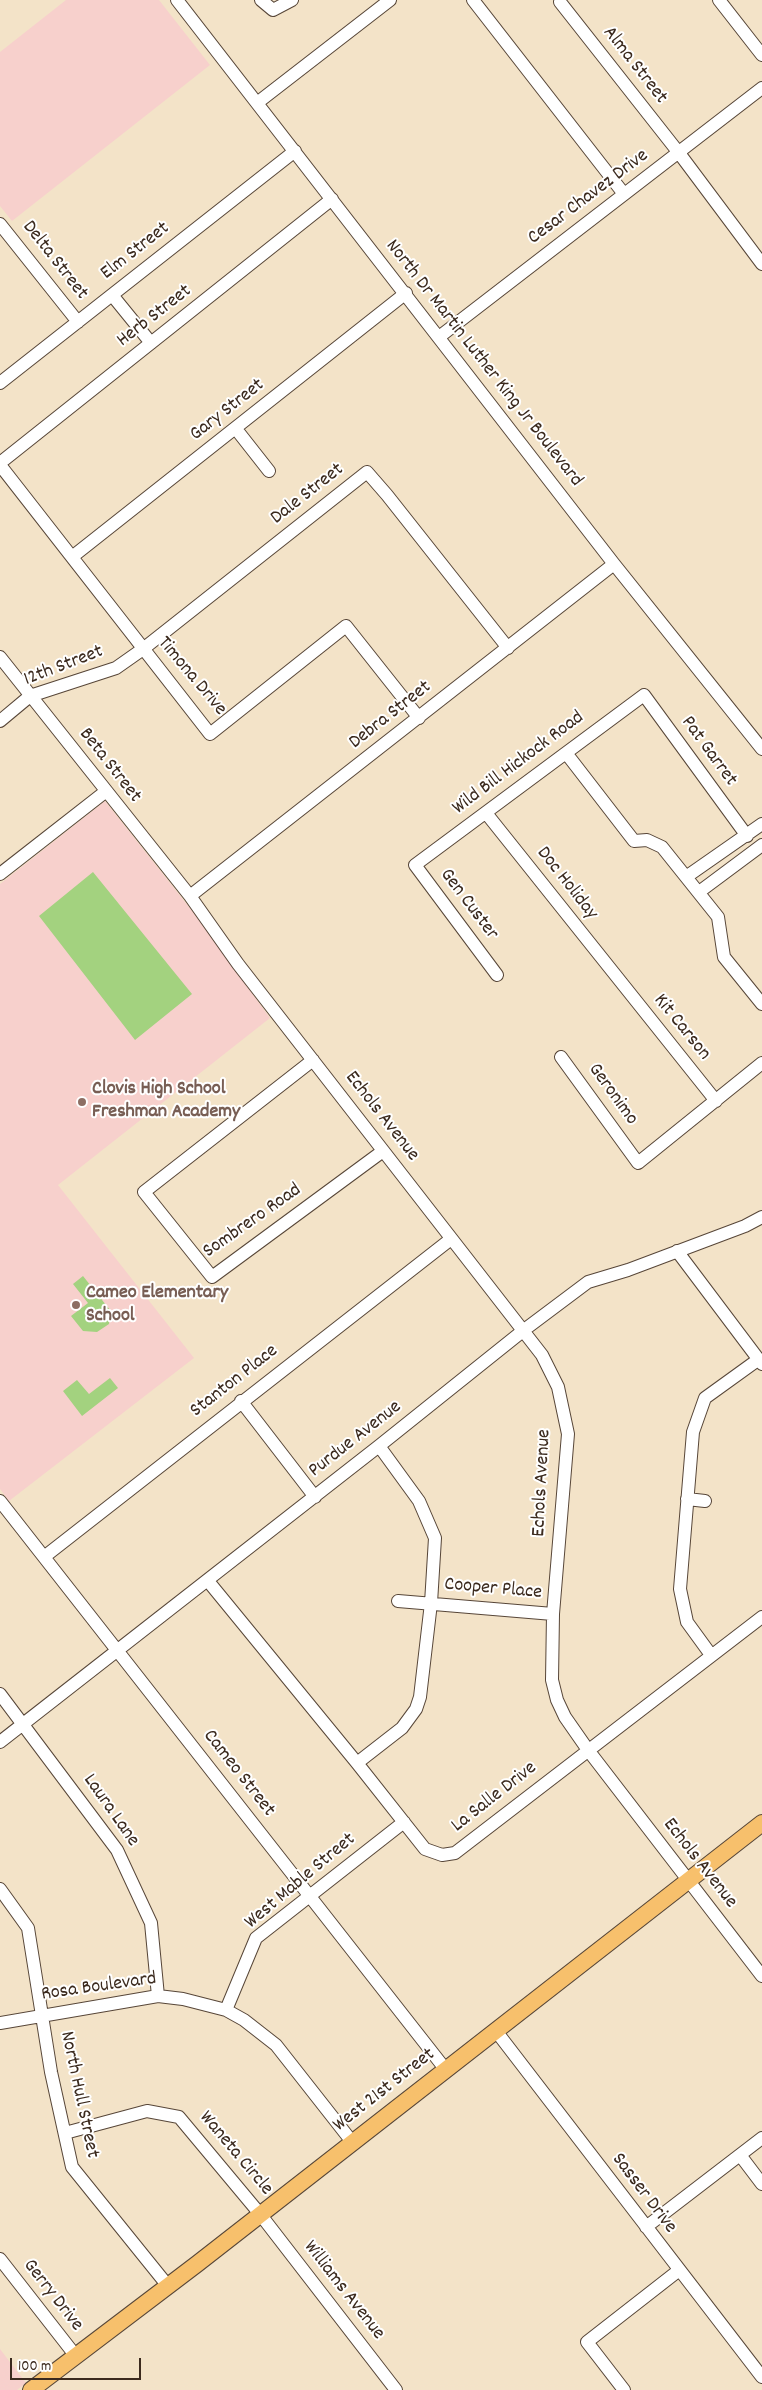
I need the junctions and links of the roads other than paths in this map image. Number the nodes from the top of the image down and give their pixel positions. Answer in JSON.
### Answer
{"nodes":[{"id":1,"x":177,"y":0,"type":"edge"},
{"id":2,"x":261,"y":0,"type":"edge"},
{"id":3,"x":292,"y":0,"type":"edge"},
{"id":4,"x":473,"y":0,"type":"edge"},
{"id":5,"x":719,"y":0,"type":"edge"},
{"id":6,"x":385,"y":2,"type":"edge"},
{"id":7,"x":560,"y":2,"type":"dead end"},
{"id":8,"x":762,"y":55,"type":"edge"},
{"id":9,"x":762,"y":88,"type":"edge"},
{"id":10,"x":258,"y":103,"type":"junction"},
{"id":11,"x":295,"y":151,"type":"junction"},
{"id":12,"x":679,"y":153,"type":"junction"},
{"id":13,"x":624,"y":194,"type":"junction"},
{"id":14,"x":332,"y":199,"type":"junction"},
{"id":15,"x":0,"y":224,"type":"edge"},
{"id":16,"x":762,"y":264,"type":"edge"},
{"id":17,"x":406,"y":292,"type":"junction"},
{"id":18,"x":112,"y":295,"type":"junction"},
{"id":19,"x":78,"y":322,"type":"junction"},
{"id":20,"x":439,"y":337,"type":"junction"},
{"id":21,"x":151,"y":344,"type":"junction"},
{"id":22,"x":0,"y":383,"type":"edge"},
{"id":23,"x":236,"y":429,"type":"junction"},
{"id":24,"x":0,"y":464,"type":"edge"},
{"id":25,"x":269,"y":471,"type":"dead end"},
{"id":26,"x":72,"y":557,"type":"junction"},
{"id":27,"x":614,"y":564,"type":"junction"},
{"id":28,"x":508,"y":648,"type":"junction"},
{"id":29,"x":143,"y":649,"type":"junction"},
{"id":30,"x":0,"y":657,"type":"edge"},
{"id":31,"x":30,"y":696,"type":"junction"},
{"id":32,"x":638,"y":699,"type":"joint"},
{"id":33,"x":419,"y":718,"type":"junction"},
{"id":34,"x":0,"y":721,"type":"edge"},
{"id":35,"x":762,"y":749,"type":"edge"},
{"id":36,"x":566,"y":753,"type":"junction"},
{"id":37,"x":105,"y":792,"type":"junction"},
{"id":38,"x":486,"y":813,"type":"junction"},
{"id":39,"x":762,"y":824,"type":"edge"},
{"id":40,"x":747,"y":836,"type":"junction"},
{"id":41,"x":760,"y":850,"type":"edge"},
{"id":42,"x":423,"y":860,"type":"joint"},
{"id":43,"x":0,"y":874,"type":"edge"},
{"id":44,"x":686,"y":877,"type":"junction"},
{"id":45,"x":698,"y":892,"type":"junction"},
{"id":46,"x":190,"y":896,"type":"junction"},
{"id":47,"x":497,"y":975,"type":"dead end"},
{"id":48,"x":617,"y":978,"type":"joint"},
{"id":49,"x":762,"y":1004,"type":"edge"},
{"id":50,"x":562,"y":1057,"type":"dead end"},
{"id":51,"x":313,"y":1060,"type":"junction"},
{"id":52,"x":762,"y":1063,"type":"edge"},
{"id":53,"x":716,"y":1101,"type":"junction"},
{"id":54,"x":383,"y":1151,"type":"junction"},
{"id":55,"x":762,"y":1217,"type":"edge"},
{"id":56,"x":451,"y":1239,"type":"junction"},
{"id":57,"x":677,"y":1252,"type":"junction"},
{"id":58,"x":524,"y":1330,"type":"junction"},
{"id":59,"x":760,"y":1362,"type":"edge"},
{"id":60,"x":241,"y":1401,"type":"junction"},
{"id":61,"x":379,"y":1446,"type":"junction"},
{"id":62,"x":315,"y":1497,"type":"junction"},
{"id":63,"x":688,"y":1499,"type":"junction"},
{"id":64,"x":0,"y":1501,"type":"edge"},
{"id":65,"x":705,"y":1501,"type":"dead end"},
{"id":66,"x":44,"y":1557,"type":"junction"},
{"id":67,"x":208,"y":1581,"type":"junction"},
{"id":68,"x":398,"y":1601,"type":"dead end"},
{"id":69,"x":431,"y":1604,"type":"junction"},
{"id":70,"x":553,"y":1614,"type":"junction"},
{"id":71,"x":762,"y":1617,"type":"edge"},
{"id":72,"x":117,"y":1650,"type":"junction"},
{"id":73,"x":711,"y":1655,"type":"junction"},
{"id":74,"x":0,"y":1694,"type":"edge"},
{"id":75,"x":24,"y":1724,"type":"junction"},
{"id":76,"x":0,"y":1742,"type":"edge"},
{"id":77,"x":588,"y":1750,"type":"junction"},
{"id":78,"x":357,"y":1763,"type":"junction"},
{"id":79,"x":404,"y":1822,"type":"junction"},
{"id":80,"x":762,"y":1823,"type":"edge"},
{"id":81,"x":688,"y":1881,"type":"junction"},
{"id":82,"x":0,"y":1889,"type":"edge"},
{"id":83,"x":309,"y":1896,"type":"junction"},
{"id":84,"x":762,"y":1976,"type":"edge"},
{"id":85,"x":158,"y":1996,"type":"junction"},
{"id":86,"x":226,"y":2010,"type":"junction"},
{"id":87,"x":43,"y":2014,"type":"junction"},
{"id":88,"x":0,"y":2023,"type":"edge"},
{"id":89,"x":496,"y":2031,"type":"junction"},
{"id":90,"x":446,"y":2070,"type":"junction"},
{"id":91,"x":64,"y":2133,"type":"junction"},
{"id":92,"x":762,"y":2138,"type":"edge"},
{"id":93,"x":353,"y":2143,"type":"junction"},
{"id":94,"x":740,"y":2155,"type":"junction"},
{"id":95,"x":762,"y":2184,"type":"edge"},
{"id":96,"x":260,"y":2214,"type":"junction"},
{"id":97,"x":646,"y":2227,"type":"junction"},
{"id":98,"x":0,"y":2259,"type":"edge"},
{"id":99,"x":678,"y":2271,"type":"junction"},
{"id":100,"x":168,"y":2286,"type":"junction"},
{"id":101,"x":75,"y":2355,"type":"junction"},
{"id":102,"x":762,"y":2377,"type":"edge"},
{"id":103,"x":31,"y":2390,"type":"edge"},
{"id":104,"x":396,"y":2390,"type":"edge"},
{"id":105,"x":624,"y":2390,"type":"edge"}],
"edges":[{"from":1,"to":10,"type":"street","name":"North Dr Martin Luther King Jr Boulevard"},
{"from":2,"to":3,"type":"street"},
{"from":4,"to":13,"type":"street"},
{"from":5,"to":8,"type":"street"},
{"from":6,"to":10,"type":"street"},
{"from":7,"to":12,"type":"street","name":"Alma Street"},
{"from":9,"to":12,"type":"street","name":"Cesar Chavez Drive"},
{"from":10,"to":11,"type":"street","name":"North Dr Martin Luther King Jr Boulevard"},
{"from":11,"to":14,"type":"street","name":"North Dr Martin Luther King Jr Boulevard"},
{"from":11,"to":18,"type":"street","name":"Elm Street"},
{"from":12,"to":13,"type":"street","name":"Cesar Chavez Drive"},
{"from":12,"to":16,"type":"street","name":"Alma Street"},
{"from":13,"to":20,"type":"street","name":"Cesar Chavez Drive"},
{"from":14,"to":17,"type":"street","name":"North Dr Martin Luther King Jr Boulevard"},
{"from":14,"to":21,"type":"street","name":"Herb Street"},
{"from":15,"to":19,"type":"street","name":"Delta Street"},
{"from":17,"to":20,"type":"street","name":"North Dr Martin Luther King Jr Boulevard"},
{"from":17,"to":23,"type":"street","name":"Gary Street"},
{"from":18,"to":19,"type":"street","name":"Elm Street"},
{"from":18,"to":21,"type":"street"},
{"from":19,"to":22,"type":"street","name":"Elm Street"},
{"from":20,"to":27,"type":"street","name":"North Dr Martin Luther King Jr Boulevard"},
{"from":21,"to":24,"type":"street","name":"Herb Street"},
{"from":23,"to":25,"type":"street"},
{"from":23,"to":26,"type":"street","name":"Gary Street"},
{"from":24,"to":26,"type":"street","name":"Timona Drive"},
{"from":26,"to":29,"type":"street","name":"Timona Drive"},
{"from":27,"to":28,"type":"street","name":"Debra Street"},
{"from":27,"to":35,"type":"street","name":"North Dr Martin Luther King Jr Boulevard"},
{"from":28,"to":29,"type":"street","name":"Dale Street"},
{"from":28,"to":33,"type":"street","name":"Debra Street"},
{"from":29,"to":31,"type":"street","name":"12th Street"},
{"from":29,"to":33,"type":"street","name":"Timona Drive"},
{"from":30,"to":31,"type":"street","name":"Beta Street"},
{"from":31,"to":34,"type":"street","name":"12th Street"},
{"from":31,"to":37,"type":"street","name":"Beta Street"},
{"from":32,"to":36,"type":"street","name":"Wild Bill Hickock Road"},
{"from":32,"to":40,"type":"street","name":"Pat Garret"},
{"from":33,"to":46,"type":"street","name":"Debra Street"},
{"from":36,"to":38,"type":"street","name":"Wild Bill Hickock Road"},
{"from":36,"to":44,"type":"street"},
{"from":37,"to":43,"type":"street"},
{"from":37,"to":46,"type":"street","name":"Beta Street"},
{"from":38,"to":42,"type":"street","name":"Wild Bill Hickock Road"},
{"from":38,"to":48,"type":"street","name":"Doc Holiday"},
{"from":39,"to":40,"type":"street"},
{"from":40,"to":44,"type":"street"},
{"from":41,"to":45,"type":"street"},
{"from":42,"to":47,"type":"street","name":"Gen Custer"},
{"from":44,"to":45,"type":"street"},
{"from":45,"to":49,"type":"street"},
{"from":46,"to":51,"type":"street","name":"Echols Avenue"},
{"from":48,"to":53,"type":"street","name":"Kit Carson"},
{"from":50,"to":53,"type":"street","name":"Geronimo"},
{"from":51,"to":54,"type":"street","name":"Echols Avenue"},
{"from":51,"to":54,"type":"street","name":"Sombrero Road"},
{"from":52,"to":53,"type":"street"},
{"from":54,"to":56,"type":"street","name":"Echols Avenue"},
{"from":55,"to":57,"type":"street","name":"Purdue Avenue"},
{"from":56,"to":58,"type":"street","name":"Echols Avenue"},
{"from":56,"to":60,"type":"street","name":"Stanton Place"},
{"from":57,"to":58,"type":"street","name":"Purdue Avenue"},
{"from":57,"to":59,"type":"street"},
{"from":58,"to":61,"type":"street","name":"Purdue Avenue"},
{"from":58,"to":70,"type":"street","name":"Echols Avenue"},
{"from":59,"to":63,"type":"street"},
{"from":60,"to":62,"type":"street"},
{"from":60,"to":66,"type":"street","name":"Stanton Place"},
{"from":61,"to":62,"type":"street","name":"Purdue Avenue"},
{"from":61,"to":69,"type":"street"},
{"from":62,"to":67,"type":"street","name":"Purdue Avenue"},
{"from":63,"to":65,"type":"street"},
{"from":63,"to":73,"type":"street"},
{"from":64,"to":66,"type":"street","name":"Cameo Street"},
{"from":66,"to":72,"type":"street","name":"Cameo Street"},
{"from":67,"to":72,"type":"street","name":"Purdue Avenue"},
{"from":67,"to":78,"type":"street","name":"La Salle Drive"},
{"from":68,"to":69,"type":"street","name":"Cooper Place"},
{"from":69,"to":70,"type":"street","name":"Cooper Place"},
{"from":69,"to":78,"type":"street"},
{"from":70,"to":77,"type":"street","name":"Echols Avenue"},
{"from":71,"to":73,"type":"street","name":"La Salle Drive"},
{"from":72,"to":75,"type":"street","name":"Purdue Avenue"},
{"from":72,"to":83,"type":"street","name":"Cameo Street"},
{"from":73,"to":77,"type":"street","name":"La Salle Drive"},
{"from":74,"to":75,"type":"street","name":"Laura Lane"},
{"from":75,"to":76,"type":"street","name":"Purdue Avenue"},
{"from":75,"to":85,"type":"street","name":"Laura Lane"},
{"from":77,"to":79,"type":"street","name":"La Salle Drive"},
{"from":77,"to":81,"type":"street","name":"Echols Avenue"},
{"from":78,"to":79,"type":"street","name":"La Salle Drive"},
{"from":79,"to":83,"type":"street","name":"West Mable Street"},
{"from":80,"to":81,"type":"main road","name":"West 21st Street"},
{"from":81,"to":84,"type":"street","name":"Echols Avenue"},
{"from":81,"to":89,"type":"main road","name":"West 21st Street"},
{"from":82,"to":87,"type":"street","name":"North Hull Street"},
{"from":83,"to":86,"type":"street","name":"West Mable Street"},
{"from":83,"to":90,"type":"street","name":"Cameo Street"},
{"from":85,"to":86,"type":"street","name":"Rosa Boulevard"},
{"from":85,"to":87,"type":"street","name":"Rosa Boulevard"},
{"from":86,"to":93,"type":"street","name":"Rosa Boulevard"},
{"from":87,"to":88,"type":"street","name":"Rosa Boulevard"},
{"from":87,"to":91,"type":"street","name":"North Hull Street"},
{"from":89,"to":90,"type":"main road","name":"West 21st Street"},
{"from":89,"to":97,"type":"street","name":"Sasser Drive"},
{"from":90,"to":93,"type":"main road","name":"West 21st Street"},
{"from":91,"to":96,"type":"street","name":"Waneta Circle"},
{"from":91,"to":100,"type":"street","name":"North Hull Street"},
{"from":92,"to":94,"type":"street"},
{"from":93,"to":96,"type":"main road","name":"West 21st Street"},
{"from":94,"to":95,"type":"street"},
{"from":94,"to":97,"type":"street"},
{"from":96,"to":100,"type":"main road","name":"West 21st Street"},
{"from":96,"to":104,"type":"street","name":"Williams Avenue"},
{"from":97,"to":99,"type":"street","name":"Sasser Drive"},
{"from":98,"to":101,"type":"street","name":"Gerry Drive"},
{"from":99,"to":102,"type":"street","name":"Sasser Drive"},
{"from":99,"to":105,"type":"street"},
{"from":100,"to":101,"type":"main road","name":"West 21st Street"},
{"from":101,"to":103,"type":"main road","name":"West 21st Street"}]}
